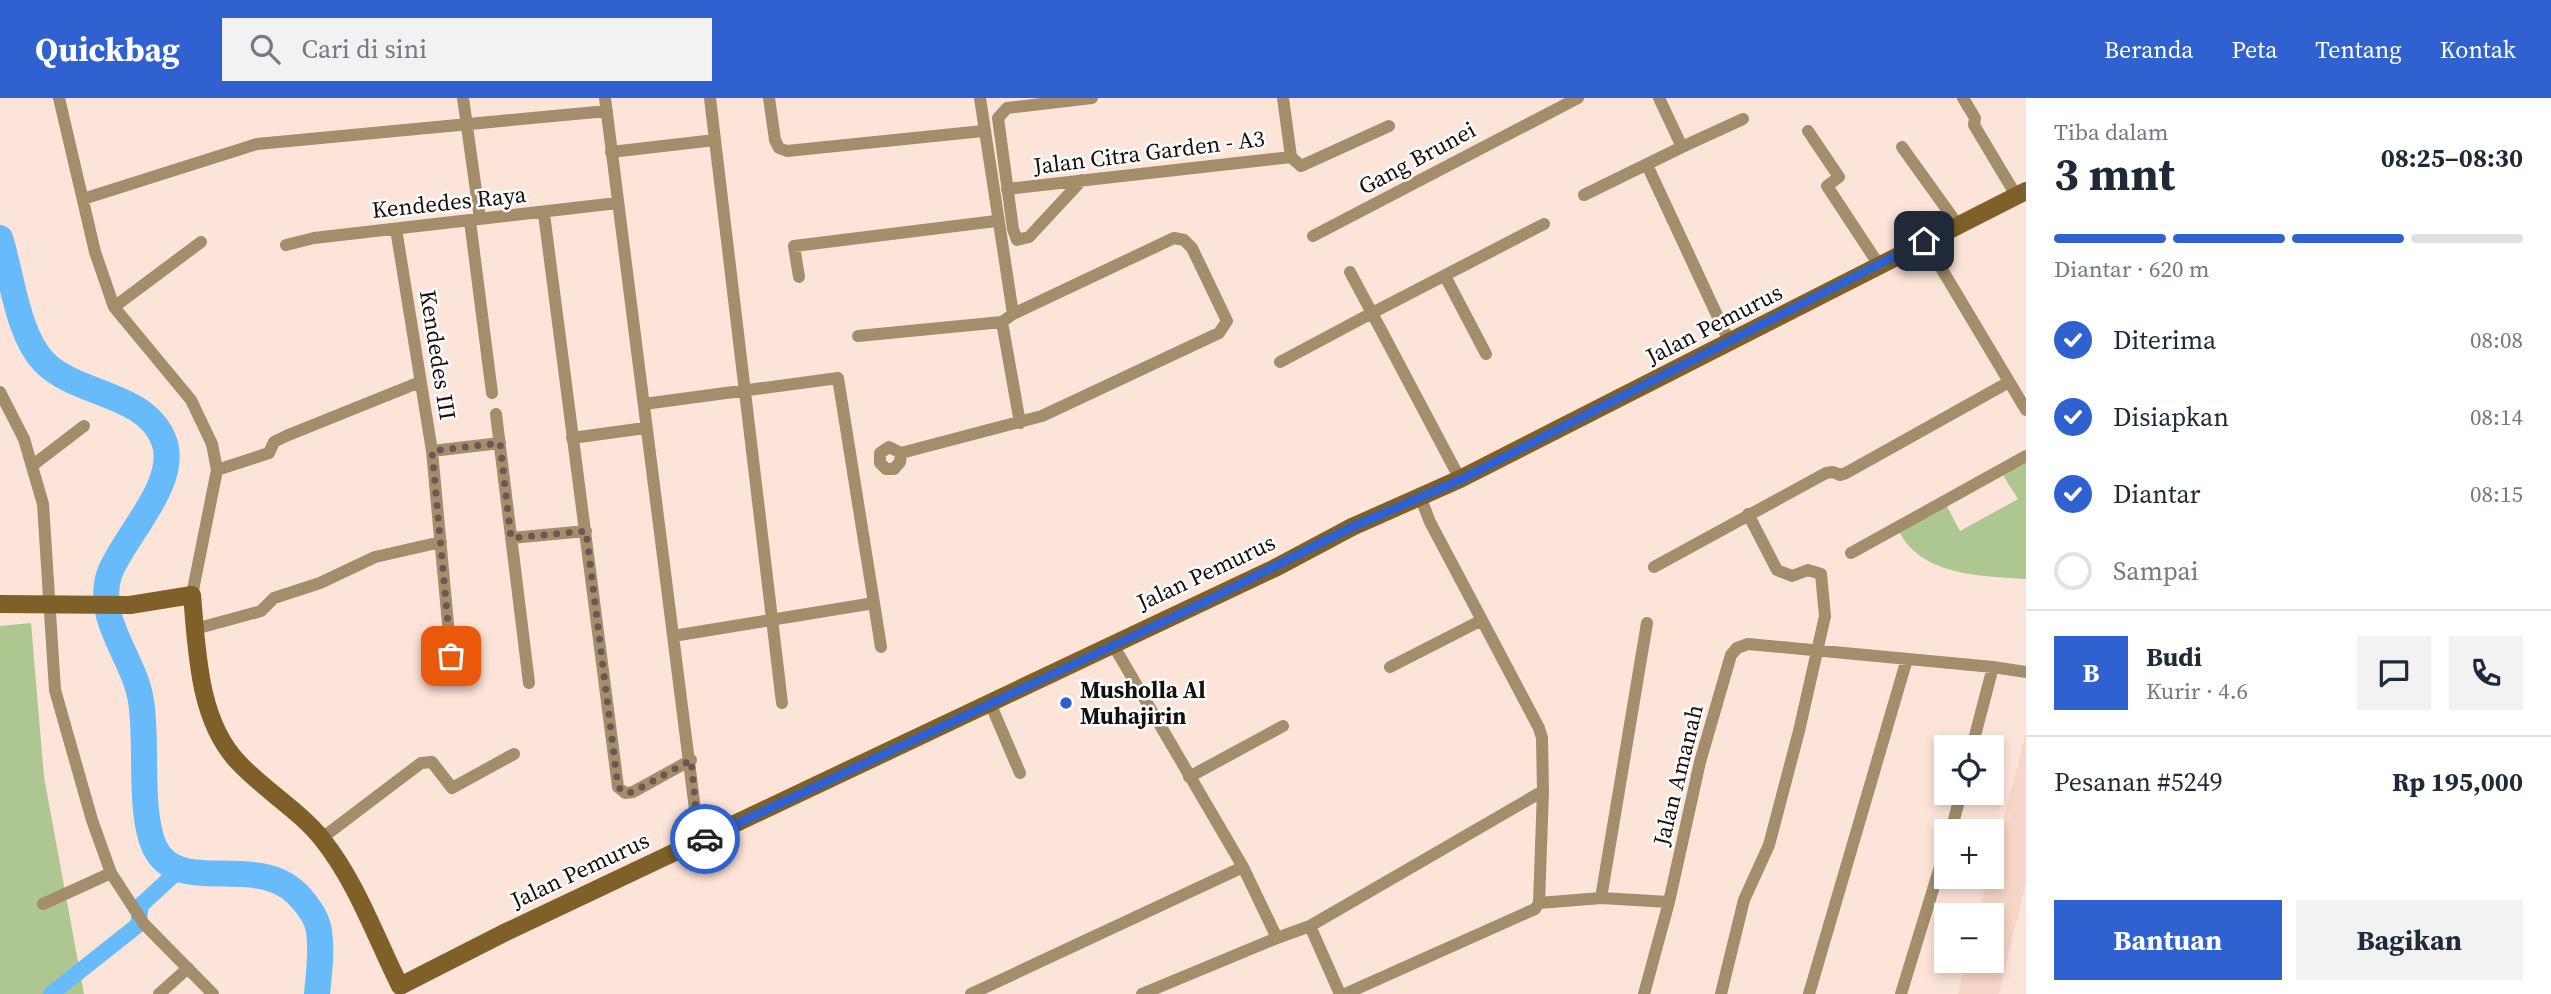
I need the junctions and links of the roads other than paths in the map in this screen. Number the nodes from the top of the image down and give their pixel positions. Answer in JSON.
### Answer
{"nodes":[{"id":1,"x":59,"y":98,"type":"edge"},
{"id":2,"x":463,"y":98,"type":"edge"},
{"id":3,"x":710,"y":98,"type":"edge"},
{"id":4,"x":769,"y":98,"type":"edge"},
{"id":5,"x":980,"y":98,"type":"edge"},
{"id":6,"x":1092,"y":98,"type":"edge"},
{"id":7,"x":1283,"y":98,"type":"edge"},
{"id":8,"x":1578,"y":98,"type":"edge"},
{"id":9,"x":1659,"y":98,"type":"edge"},
{"id":10,"x":1963,"y":98,"type":"edge"},
{"id":11,"x":606,"y":104,"type":"edge"},
{"id":12,"x":1743,"y":119,"type":"dead end"},
{"id":13,"x":467,"y":125,"type":"junction"},
{"id":14,"x":1389,"y":126,"type":"dead end"},
{"id":15,"x":983,"y":131,"type":"junction"},
{"id":16,"x":1808,"y":131,"type":"dead end"},
{"id":17,"x":715,"y":140,"type":"junction"},
{"id":18,"x":1682,"y":147,"type":"junction"},
{"id":19,"x":1902,"y":147,"type":"dead end"},
{"id":20,"x":611,"y":152,"type":"junction"},
{"id":21,"x":1292,"y":159,"type":"junction"},
{"id":22,"x":1647,"y":165,"type":"junction"},
{"id":23,"x":1082,"y":180,"type":"junction"},
{"id":24,"x":1007,"y":189,"type":"junction"},
{"id":25,"x":2022,"y":194,"type":"edge"},
{"id":26,"x":1584,"y":195,"type":"dead end"},
{"id":27,"x":83,"y":199,"type":"junction"},
{"id":28,"x":617,"y":203,"type":"junction"},
{"id":29,"x":544,"y":214,"type":"junction"},
{"id":30,"x":475,"y":220,"type":"junction"},
{"id":31,"x":996,"y":221,"type":"junction"},
{"id":32,"x":1544,"y":224,"type":"dead end"},
{"id":33,"x":1958,"y":225,"type":"junction"},
{"id":34,"x":396,"y":229,"type":"junction"},
{"id":35,"x":1313,"y":236,"type":"dead end"},
{"id":36,"x":1924,"y":241,"type":"junction"},
{"id":37,"x":201,"y":242,"type":"dead end"},
{"id":38,"x":286,"y":245,"type":"dead end"},
{"id":39,"x":1879,"y":265,"type":"junction"},
{"id":40,"x":1350,"y":272,"type":"dead end"},
{"id":41,"x":1446,"y":276,"type":"junction"},
{"id":42,"x":799,"y":277,"type":"dead end"},
{"id":43,"x":114,"y":307,"type":"junction"},
{"id":44,"x":1372,"y":313,"type":"junction"},
{"id":45,"x":1007,"y":318,"type":"junction"},
{"id":46,"x":858,"y":336,"type":"dead end"},
{"id":47,"x":1730,"y":343,"type":"junction"},
{"id":48,"x":1486,"y":354,"type":"dead end"},
{"id":49,"x":1280,"y":362,"type":"dead end"},
{"id":50,"x":421,"y":382,"type":"junction"},
{"id":51,"x":2009,"y":382,"type":"junction"},
{"id":52,"x":743,"y":389,"type":"junction"},
{"id":53,"x":0,"y":393,"type":"edge"},
{"id":54,"x":492,"y":393,"type":"dead end"},
{"id":55,"x":644,"y":404,"type":"junction"},
{"id":56,"x":2026,"y":410,"type":"edge"},
{"id":57,"x":496,"y":414,"type":"dead end"},
{"id":58,"x":1020,"y":423,"type":"junction"},
{"id":59,"x":84,"y":426,"type":"dead end"},
{"id":60,"x":645,"y":428,"type":"junction"},
{"id":61,"x":572,"y":438,"type":"junction"},
{"id":62,"x":500,"y":443,"type":"junction"},
{"id":63,"x":432,"y":451,"type":"junction"},
{"id":64,"x":901,"y":453,"type":"dead end"},
{"id":65,"x":2026,"y":456,"type":"edge"},
{"id":66,"x":33,"y":465,"type":"junction"},
{"id":67,"x":217,"y":471,"type":"junction"},
{"id":68,"x":1460,"y":480,"type":"junction"},
{"id":69,"x":1420,"y":496,"type":"junction"},
{"id":70,"x":1748,"y":514,"type":"junction"},
{"id":71,"x":586,"y":531,"type":"junction"},
{"id":72,"x":511,"y":538,"type":"junction"},
{"id":73,"x":441,"y":542,"type":"junction"},
{"id":74,"x":1851,"y":553,"type":"dead end"},
{"id":75,"x":1654,"y":567,"type":"dead end"},
{"id":76,"x":192,"y":595,"type":"junction"},
{"id":77,"x":874,"y":603,"type":"junction"},
{"id":78,"x":0,"y":604,"type":"edge"},
{"id":79,"x":50,"y":606,"type":"junction"},
{"id":80,"x":773,"y":620,"type":"junction"},
{"id":81,"x":1482,"y":620,"type":"junction"},
{"id":82,"x":1647,"y":623,"type":"dead end"},
{"id":83,"x":195,"y":629,"type":"junction"},
{"id":84,"x":673,"y":636,"type":"junction"},
{"id":85,"x":1112,"y":643,"type":"junction"},
{"id":86,"x":881,"y":647,"type":"dead end"},
{"id":87,"x":1818,"y":651,"type":"junction"},
{"id":88,"x":451,"y":656,"type":"dead end"},
{"id":89,"x":1908,"y":659,"type":"junction"},
{"id":90,"x":1390,"y":667,"type":"dead end"},
{"id":91,"x":1993,"y":667,"type":"junction"},
{"id":92,"x":2026,"y":672,"type":"edge"},
{"id":93,"x":529,"y":683,"type":"dead end"},
{"id":94,"x":782,"y":703,"type":"dead end"},
{"id":95,"x":990,"y":703,"type":"junction"},
{"id":96,"x":1283,"y":726,"type":"dead end"},
{"id":97,"x":1975,"y":735,"type":"edge"},
{"id":98,"x":514,"y":754,"type":"dead end"},
{"id":99,"x":691,"y":760,"type":"junction"},
{"id":100,"x":1020,"y":773,"type":"dead end"},
{"id":101,"x":1189,"y":777,"type":"junction"},
{"id":102,"x":1543,"y":791,"type":"junction"},
{"id":103,"x":322,"y":838,"type":"junction"},
{"id":104,"x":699,"y":841,"type":"junction"},
{"id":105,"x":1243,"y":867,"type":"junction"},
{"id":106,"x":111,"y":873,"type":"junction"},
{"id":107,"x":1934,"y":886,"type":"edge"},
{"id":108,"x":1601,"y":898,"type":"junction"},
{"id":109,"x":1669,"y":902,"type":"junction"},
{"id":110,"x":1539,"y":903,"type":"junction"},
{"id":111,"x":43,"y":904,"type":"dead end"},
{"id":112,"x":1310,"y":926,"type":"junction"},
{"id":113,"x":1277,"y":938,"type":"junction"},
{"id":114,"x":188,"y":968,"type":"junction"},
{"id":115,"x":402,"y":990,"type":"edge"},
{"id":116,"x":159,"y":994,"type":"edge"},
{"id":117,"x":214,"y":994,"type":"edge"},
{"id":118,"x":971,"y":994,"type":"edge"},
{"id":119,"x":1142,"y":994,"type":"edge"},
{"id":120,"x":1342,"y":994,"type":"edge"},
{"id":121,"x":1644,"y":994,"type":"edge"},
{"id":122,"x":1721,"y":994,"type":"edge"},
{"id":123,"x":1809,"y":994,"type":"edge"},
{"id":124,"x":1901,"y":994,"type":"edge"}],
"edges":[{"from":1,"to":27,"type":"street"},
{"from":2,"to":13,"type":"street"},
{"from":3,"to":17,"type":"street"},
{"from":4,"to":15,"type":"street"},
{"from":5,"to":15,"type":"street"},
{"from":6,"to":24,"type":"street"},
{"from":7,"to":21,"type":"street"},
{"from":8,"to":35,"type":"street","name":"Gang Brunei"},
{"from":9,"to":18,"type":"street"},
{"from":10,"to":25,"type":"street"},
{"from":11,"to":13,"type":"street"},
{"from":11,"to":20,"type":"street"},
{"from":12,"to":18,"type":"street"},
{"from":13,"to":27,"type":"street"},
{"from":13,"to":30,"type":"street"},
{"from":14,"to":21,"type":"street","name":"Jalan Citra Garden - A3"},
{"from":15,"to":31,"type":"street"},
{"from":16,"to":39,"type":"street"},
{"from":17,"to":20,"type":"street"},
{"from":17,"to":52,"type":"street"},
{"from":18,"to":22,"type":"street"},
{"from":19,"to":33,"type":"street"},
{"from":20,"to":28,"type":"street"},
{"from":21,"to":23,"type":"street","name":"Jalan Citra Garden - A3"},
{"from":22,"to":26,"type":"street"},
{"from":22,"to":47,"type":"street"},
{"from":23,"to":24,"type":"street","name":"Jalan Citra Garden - A3"},
{"from":23,"to":24,"type":"street"},
{"from":25,"to":33,"type":"street","name":"Jalan Pemurus"},
{"from":27,"to":43,"type":"street"},
{"from":28,"to":29,"type":"street","name":"Kendedes Raya"},
{"from":28,"to":55,"type":"street"},
{"from":29,"to":30,"type":"street","name":"Kendedes Raya"},
{"from":29,"to":61,"type":"street"},
{"from":30,"to":34,"type":"street","name":"Kendedes Raya"},
{"from":30,"to":54,"type":"street"},
{"from":31,"to":42,"type":"street"},
{"from":31,"to":45,"type":"street"},
{"from":32,"to":41,"type":"street"},
{"from":33,"to":36,"type":"street","name":"Jalan Pemurus"},
{"from":34,"to":38,"type":"street","name":"Kendedes Raya"},
{"from":34,"to":50,"type":"street","name":"Kendedes III"},
{"from":36,"to":39,"type":"street","name":"Jalan Pemurus"},
{"from":36,"to":51,"type":"street"},
{"from":37,"to":43,"type":"street"},
{"from":39,"to":47,"type":"street","name":"Jalan Pemurus"},
{"from":40,"to":44,"type":"street"},
{"from":41,"to":44,"type":"street"},
{"from":41,"to":48,"type":"street"},
{"from":43,"to":67,"type":"street"},
{"from":44,"to":49,"type":"street"},
{"from":44,"to":68,"type":"street"},
{"from":45,"to":46,"type":"street"},
{"from":45,"to":58,"type":"street"},
{"from":45,"to":58,"type":"street"},
{"from":47,"to":68,"type":"street","name":"Jalan Pemurus"},
{"from":50,"to":63,"type":"street","name":"Kendedes III"},
{"from":50,"to":67,"type":"street"},
{"from":51,"to":56,"type":"street"},
{"from":51,"to":70,"type":"street"},
{"from":52,"to":55,"type":"street"},
{"from":52,"to":77,"type":"street"},
{"from":52,"to":80,"type":"street"},
{"from":53,"to":66,"type":"street"},
{"from":55,"to":60,"type":"street"},
{"from":57,"to":62,"type":"street"},
{"from":58,"to":64,"type":"street"},
{"from":59,"to":66,"type":"street"},
{"from":60,"to":61,"type":"street"},
{"from":60,"to":84,"type":"street"},
{"from":61,"to":71,"type":"street"},
{"from":62,"to":63,"type":"street"},
{"from":62,"to":72,"type":"street"},
{"from":63,"to":73,"type":"street","name":"Kendedes III"},
{"from":65,"to":74,"type":"street"},
{"from":66,"to":79,"type":"street"},
{"from":67,"to":76,"type":"street"},
{"from":68,"to":69,"type":"street","name":"Jalan Pemurus"},
{"from":69,"to":81,"type":"street"},
{"from":69,"to":85,"type":"street","name":"Jalan Pemurus"},
{"from":70,"to":75,"type":"street"},
{"from":70,"to":87,"type":"street"},
{"from":71,"to":72,"type":"street"},
{"from":71,"to":99,"type":"street"},
{"from":72,"to":93,"type":"street"},
{"from":73,"to":83,"type":"street"},
{"from":73,"to":88,"type":"street","name":"Kendedes III"},
{"from":76,"to":79,"type":"street"},
{"from":76,"to":83,"type":"street"},
{"from":77,"to":80,"type":"street"},
{"from":77,"to":86,"type":"street"},
{"from":78,"to":79,"type":"street"},
{"from":79,"to":106,"type":"street"},
{"from":80,"to":84,"type":"street"},
{"from":80,"to":94,"type":"street"},
{"from":81,"to":90,"type":"street"},
{"from":81,"to":102,"type":"street"},
{"from":82,"to":108,"type":"street"},
{"from":83,"to":103,"type":"street"},
{"from":84,"to":99,"type":"street"},
{"from":85,"to":95,"type":"street","name":"Jalan Pemurus"},
{"from":85,"to":101,"type":"street"},
{"from":87,"to":89,"type":"street","name":"Jalan Amanah"},
{"from":87,"to":109,"type":"street","name":"Jalan Amanah"},
{"from":87,"to":122,"type":"street"},
{"from":89,"to":91,"type":"street","name":"Jalan Amanah"},
{"from":89,"to":123,"type":"street"},
{"from":91,"to":92,"type":"street","name":"Jalan Amanah"},
{"from":91,"to":97,"type":"street"},
{"from":95,"to":100,"type":"street"},
{"from":95,"to":104,"type":"street","name":"Jalan Pemurus"},
{"from":96,"to":101,"type":"street"},
{"from":98,"to":103,"type":"street"},
{"from":99,"to":104,"type":"street"},
{"from":101,"to":105,"type":"street"},
{"from":102,"to":110,"type":"street"},
{"from":102,"to":112,"type":"street"},
{"from":103,"to":115,"type":"street"},
{"from":104,"to":115,"type":"street","name":"Jalan Pemurus"},
{"from":105,"to":113,"type":"street"},
{"from":105,"to":118,"type":"street"},
{"from":106,"to":111,"type":"street"},
{"from":106,"to":114,"type":"street"},
{"from":107,"to":124,"type":"street"},
{"from":108,"to":109,"type":"street"},
{"from":108,"to":110,"type":"street"},
{"from":109,"to":121,"type":"street","name":"Jalan Amanah"},
{"from":110,"to":120,"type":"street"},
{"from":112,"to":113,"type":"street"},
{"from":112,"to":120,"type":"street"},
{"from":113,"to":119,"type":"street"},
{"from":114,"to":116,"type":"street"},
{"from":114,"to":117,"type":"street"}]}
